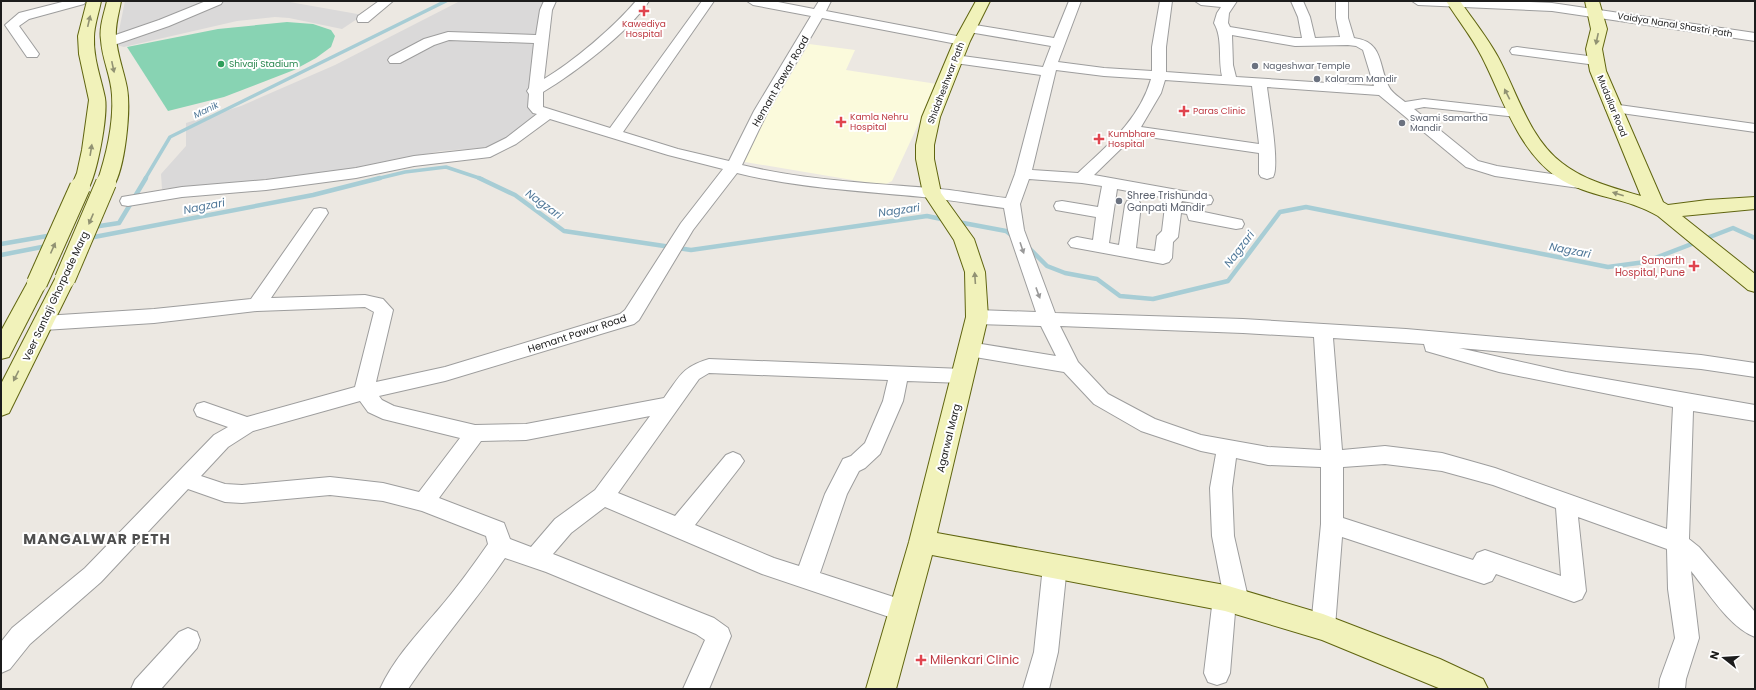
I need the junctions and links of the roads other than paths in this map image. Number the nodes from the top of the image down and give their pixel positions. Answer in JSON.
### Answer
{"nodes":[{"id":1,"x":80,"y":1,"type":"edge"},
{"id":2,"x":94,"y":1,"type":"edge"},
{"id":3,"x":114,"y":1,"type":"edge"},
{"id":4,"x":217,"y":1,"type":"edge"},
{"id":5,"x":388,"y":1,"type":"edge"},
{"id":6,"x":550,"y":1,"type":"edge"},
{"id":7,"x":643,"y":1,"type":"edge"},
{"id":8,"x":708,"y":1,"type":"edge"},
{"id":9,"x":754,"y":1,"type":"edge"},
{"id":10,"x":983,"y":1,"type":"edge"},
{"id":11,"x":1075,"y":1,"type":"edge"},
{"id":12,"x":1166,"y":1,"type":"edge"},
{"id":13,"x":1201,"y":1,"type":"edge"},
{"id":14,"x":1297,"y":1,"type":"edge"},
{"id":15,"x":1342,"y":1,"type":"edge"},
{"id":16,"x":1418,"y":1,"type":"edge"},
{"id":17,"x":1454,"y":2,"type":"edge"},
{"id":18,"x":1230,"y":3,"type":"edge"},
{"id":19,"x":822,"y":7,"type":"edge"},
{"id":20,"x":1593,"y":7,"type":"edge"},
{"id":21,"x":363,"y":18,"type":"dead end"},
{"id":22,"x":1225,"y":30,"type":"junction"},
{"id":23,"x":966,"y":34,"type":"junction"},
{"id":24,"x":1755,"y":37,"type":"edge"},
{"id":25,"x":541,"y":39,"type":"junction"},
{"id":26,"x":1348,"y":41,"type":"junction"},
{"id":27,"x":109,"y":42,"type":"junction"},
{"id":28,"x":1309,"y":42,"type":"junction"},
{"id":29,"x":1059,"y":43,"type":"junction"},
{"id":30,"x":1517,"y":51,"type":"dead end"},
{"id":31,"x":32,"y":54,"type":"dead end"},
{"id":32,"x":955,"y":59,"type":"junction"},
{"id":33,"x":395,"y":60,"type":"dead end"},
{"id":34,"x":1596,"y":61,"type":"junction"},
{"id":35,"x":1049,"y":69,"type":"junction"},
{"id":36,"x":1159,"y":75,"type":"junction"},
{"id":37,"x":1230,"y":81,"type":"junction"},
{"id":38,"x":1259,"y":83,"type":"junction"},
{"id":39,"x":534,"y":91,"type":"junction"},
{"id":40,"x":1383,"y":91,"type":"junction"},
{"id":41,"x":1402,"y":107,"type":"junction"},
{"id":42,"x":1612,"y":108,"type":"junction"},
{"id":43,"x":1516,"y":113,"type":"junction"},
{"id":44,"x":547,"y":114,"type":"junction"},
{"id":45,"x":118,"y":120,"type":"junction"},
{"id":46,"x":94,"y":127,"type":"junction"},
{"id":47,"x":1755,"y":128,"type":"edge"},
{"id":48,"x":1132,"y":130,"type":"junction"},
{"id":49,"x":614,"y":133,"type":"junction"},
{"id":50,"x":1267,"y":150,"type":"junction"},
{"id":51,"x":734,"y":166,"type":"junction"},
{"id":52,"x":1023,"y":174,"type":"junction"},
{"id":53,"x":1267,"y":174,"type":"dead end"},
{"id":54,"x":1082,"y":178,"type":"junction"},
{"id":55,"x":1110,"y":184,"type":"junction"},
{"id":56,"x":1586,"y":184,"type":"junction"},
{"id":57,"x":934,"y":196,"type":"junction"},
{"id":58,"x":136,"y":199,"type":"dead end"},
{"id":59,"x":1173,"y":200,"type":"junction"},
{"id":60,"x":1205,"y":200,"type":"dead end"},
{"id":61,"x":1755,"y":203,"type":"edge"},
{"id":62,"x":1012,"y":204,"type":"junction"},
{"id":63,"x":1133,"y":205,"type":"dead end"},
{"id":64,"x":1062,"y":206,"type":"dead end"},
{"id":65,"x":1665,"y":212,"type":"junction"},
{"id":66,"x":320,"y":213,"type":"dead end"},
{"id":67,"x":1106,"y":213,"type":"junction"},
{"id":68,"x":1236,"y":224,"type":"dead end"},
{"id":69,"x":1077,"y":243,"type":"dead end"},
{"id":70,"x":1100,"y":247,"type":"junction"},
{"id":71,"x":1127,"y":252,"type":"junction"},
{"id":72,"x":1755,"y":285,"type":"edge"},
{"id":73,"x":54,"y":302,"type":"junction"},
{"id":74,"x":25,"y":305,"type":"junction"},
{"id":75,"x":257,"y":305,"type":"junction"},
{"id":76,"x":977,"y":317,"type":"junction"},
{"id":77,"x":1048,"y":320,"type":"junction"},
{"id":78,"x":44,"y":323,"type":"junction"},
{"id":79,"x":1323,"y":330,"type":"junction"},
{"id":80,"x":1406,"y":336,"type":"junction"},
{"id":81,"x":970,"y":349,"type":"junction"},
{"id":82,"x":1,"y":351,"type":"edge"},
{"id":83,"x":1070,"y":366,"type":"junction"},
{"id":84,"x":1755,"y":370,"type":"edge"},
{"id":85,"x":899,"y":374,"type":"junction"},
{"id":86,"x":963,"y":376,"type":"junction"},
{"id":87,"x":364,"y":392,"type":"junction"},
{"id":88,"x":1683,"y":402,"type":"junction"},
{"id":89,"x":671,"y":404,"type":"junction"},
{"id":90,"x":1,"y":407,"type":"edge"},
{"id":91,"x":204,"y":410,"type":"dead end"},
{"id":92,"x":1755,"y":413,"type":"edge"},
{"id":93,"x":247,"y":425,"type":"junction"},
{"id":94,"x":475,"y":432,"type":"junction"},
{"id":95,"x":1227,"y":448,"type":"junction"},
{"id":96,"x":1332,"y":459,"type":"junction"},
{"id":97,"x":733,"y":461,"type":"dead end"},
{"id":98,"x":184,"y":479,"type":"junction"},
{"id":99,"x":604,"y":496,"type":"junction"},
{"id":100,"x":424,"y":502,"type":"junction"},
{"id":101,"x":1566,"y":502,"type":"junction"},
{"id":102,"x":1332,"y":524,"type":"junction"},
{"id":103,"x":678,"y":529,"type":"junction"},
{"id":104,"x":922,"y":542,"type":"junction"},
{"id":105,"x":1678,"y":543,"type":"junction"},
{"id":106,"x":500,"y":546,"type":"junction"},
{"id":107,"x":535,"y":558,"type":"junction"},
{"id":108,"x":1055,"y":566,"type":"junction"},
{"id":109,"x":806,"y":579,"type":"junction"},
{"id":110,"x":1231,"y":600,"type":"junction"},
{"id":111,"x":904,"y":611,"type":"junction"},
{"id":112,"x":1755,"y":626,"type":"edge"},
{"id":113,"x":1323,"y":627,"type":"junction"},
{"id":114,"x":188,"y":640,"type":"dead end"},
{"id":115,"x":1,"y":661,"type":"edge"},
{"id":116,"x":1217,"y":673,"type":"dead end"},
{"id":117,"x":144,"y":689,"type":"edge"},
{"id":118,"x":393,"y":689,"type":"edge"},
{"id":119,"x":696,"y":689,"type":"edge"},
{"id":120,"x":881,"y":689,"type":"edge"},
{"id":121,"x":1036,"y":689,"type":"edge"},
{"id":122,"x":1473,"y":689,"type":"edge"},
{"id":123,"x":1672,"y":689,"type":"edge"}],
"edges":[{"from":1,"to":31,"type":"street"},
{"from":46,"to":2,"type":"street","one_way":true},
{"from":3,"to":27,"type":"street","name":"Veer Santaji Ghorpade Marg"},
{"from":4,"to":27,"type":"street"},
{"from":5,"to":21,"type":"street"},
{"from":6,"to":25,"type":"street"},
{"from":7,"to":39,"type":"street"},
{"from":8,"to":49,"type":"street"},
{"from":9,"to":19,"type":"street"},
{"from":10,"to":23,"type":"street","name":"Shiddheshwar Path"},
{"from":11,"to":29,"type":"street"},
{"from":12,"to":36,"type":"street"},
{"from":13,"to":18,"type":"street"},
{"from":14,"to":28,"type":"street"},
{"from":15,"to":26,"type":"street"},
{"from":16,"to":17,"type":"street","name":"Vaidya Nanal Shastri Path"},
{"from":17,"to":20,"type":"street","name":"Vaidya Nanal Shastri Path"},
{"from":43,"to":17,"type":"street","one_way":true},
{"from":18,"to":22,"type":"street"},
{"from":19,"to":23,"type":"street"},
{"from":19,"to":51,"type":"street","name":"Hemant Pawar Road"},
{"from":20,"to":24,"type":"street","name":"Vaidya Nanal Shastri Path"},
{"from":20,"to":34,"type":"street","name":"Mudaliar Road","one_way":true},
{"from":22,"to":28,"type":"street"},
{"from":22,"to":37,"type":"street"},
{"from":23,"to":29,"type":"street"},
{"from":23,"to":32,"type":"street","name":"Shiddheshwar Path"},
{"from":25,"to":33,"type":"street"},
{"from":25,"to":39,"type":"street"},
{"from":26,"to":28,"type":"street"},
{"from":26,"to":40,"type":"street"},
{"from":27,"to":45,"type":"street","name":"Veer Santaji Ghorpade Marg","one_way":true},
{"from":29,"to":35,"type":"street"},
{"from":30,"to":34,"type":"street"},
{"from":32,"to":35,"type":"street"},
{"from":32,"to":57,"type":"street","name":"Shiddheshwar Path"},
{"from":34,"to":42,"type":"street","name":"Mudaliar Road"},
{"from":35,"to":36,"type":"street"},
{"from":35,"to":52,"type":"street"},
{"from":36,"to":37,"type":"street"},
{"from":36,"to":48,"type":"street"},
{"from":37,"to":38,"type":"street"},
{"from":38,"to":40,"type":"street"},
{"from":38,"to":50,"type":"street"},
{"from":39,"to":44,"type":"street"},
{"from":40,"to":41,"type":"street"},
{"from":41,"to":43,"type":"street"},
{"from":41,"to":56,"type":"street"},
{"from":42,"to":47,"type":"street"},
{"from":42,"to":65,"type":"street","name":"Mudaliar Road"},
{"from":43,"to":56,"type":"street"},
{"from":44,"to":49,"type":"street"},
{"from":44,"to":58,"type":"street"},
{"from":45,"to":46,"type":"street"},
{"from":45,"to":73,"type":"street","name":"Veer Santaji Ghorpade Marg","one_way":true,"bridge":true},
{"from":74,"to":46,"type":"street","one_way":true,"bridge":true},
{"from":48,"to":50,"type":"street"},
{"from":48,"to":54,"type":"street"},
{"from":49,"to":51,"type":"street"},
{"from":50,"to":53,"type":"street"},
{"from":51,"to":57,"type":"street"},
{"from":51,"to":87,"type":"street","name":"Hemant Pawar Road"},
{"from":52,"to":54,"type":"street"},
{"from":52,"to":62,"type":"street"},
{"from":54,"to":55,"type":"street"},
{"from":55,"to":59,"type":"street"},
{"from":55,"to":67,"type":"street"},
{"from":65,"to":56,"type":"street","one_way":true},
{"from":57,"to":62,"type":"street"},
{"from":76,"to":57,"type":"street","name":"Agarwal Marg","one_way":true},
{"from":59,"to":60,"type":"street"},
{"from":59,"to":68,"type":"street"},
{"from":59,"to":71,"type":"street"},
{"from":61,"to":65,"type":"street"},
{"from":62,"to":77,"type":"street","one_way":true},
{"from":63,"to":71,"type":"street"},
{"from":64,"to":67,"type":"street"},
{"from":65,"to":72,"type":"street"},
{"from":66,"to":75,"type":"street"},
{"from":67,"to":70,"type":"street"},
{"from":69,"to":70,"type":"street"},
{"from":70,"to":71,"type":"street"},
{"from":73,"to":74,"type":"street"},
{"from":73,"to":78,"type":"street","name":"Veer Santaji Ghorpade Marg"},
{"from":74,"to":82,"type":"street"},
{"from":75,"to":78,"type":"street"},
{"from":75,"to":87,"type":"street"},
{"from":76,"to":77,"type":"street"},
{"from":76,"to":81,"type":"street","name":"Agarwal Marg"},
{"from":77,"to":79,"type":"street"},
{"from":77,"to":83,"type":"street"},
{"from":78,"to":90,"type":"street","name":"Veer Santaji Ghorpade Marg","one_way":true},
{"from":79,"to":80,"type":"street"},
{"from":79,"to":96,"type":"street"},
{"from":80,"to":84,"type":"street"},
{"from":80,"to":88,"type":"street"},
{"from":81,"to":83,"type":"street"},
{"from":81,"to":86,"type":"street","name":"Agarwal Marg"},
{"from":83,"to":95,"type":"street"},
{"from":85,"to":86,"type":"street"},
{"from":85,"to":89,"type":"street"},
{"from":85,"to":109,"type":"street"},
{"from":86,"to":104,"type":"street","name":"Agarwal Marg"},
{"from":87,"to":93,"type":"street","name":"Hemant Pawar Road"},
{"from":87,"to":94,"type":"street"},
{"from":88,"to":92,"type":"street"},
{"from":88,"to":105,"type":"street"},
{"from":89,"to":94,"type":"street"},
{"from":89,"to":99,"type":"street"},
{"from":91,"to":93,"type":"street"},
{"from":93,"to":98,"type":"street","name":"Hemant Pawar Road"},
{"from":94,"to":100,"type":"street"},
{"from":95,"to":96,"type":"street"},
{"from":95,"to":110,"type":"street"},
{"from":96,"to":101,"type":"street"},
{"from":96,"to":102,"type":"street"},
{"from":97,"to":103,"type":"street"},
{"from":98,"to":100,"type":"street"},
{"from":98,"to":115,"type":"street","name":"Hemant Pawar Road"},
{"from":99,"to":103,"type":"street"},
{"from":99,"to":107,"type":"street"},
{"from":100,"to":106,"type":"street"},
{"from":101,"to":102,"type":"street"},
{"from":101,"to":105,"type":"street"},
{"from":102,"to":113,"type":"street"},
{"from":103,"to":109,"type":"street"},
{"from":104,"to":108,"type":"street"},
{"from":104,"to":111,"type":"street","name":"Agarwal Marg"},
{"from":105,"to":112,"type":"street"},
{"from":105,"to":123,"type":"street"},
{"from":106,"to":107,"type":"street"},
{"from":106,"to":118,"type":"street"},
{"from":107,"to":119,"type":"street"},
{"from":108,"to":110,"type":"street"},
{"from":108,"to":121,"type":"street"},
{"from":109,"to":111,"type":"street"},
{"from":110,"to":113,"type":"street"},
{"from":110,"to":116,"type":"street"},
{"from":111,"to":120,"type":"street","name":"Agarwal Marg"},
{"from":113,"to":122,"type":"street"},
{"from":114,"to":117,"type":"street"}]}
